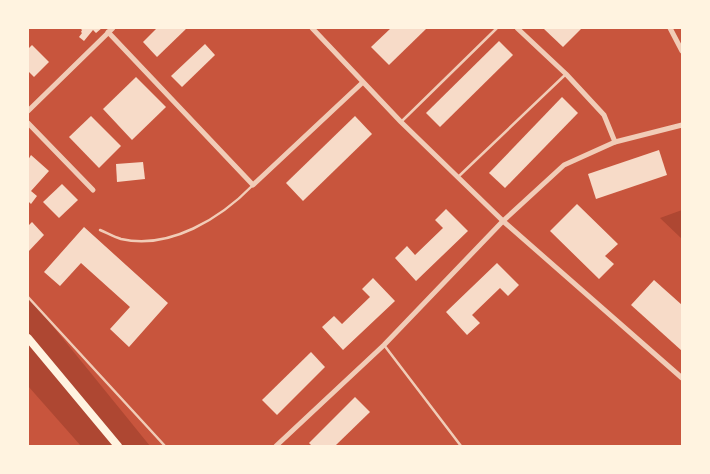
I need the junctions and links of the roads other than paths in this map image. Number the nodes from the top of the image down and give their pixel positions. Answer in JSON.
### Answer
{"nodes":[{"id":1,"x":113,"y":28,"type":"edge"},
{"id":2,"x":312,"y":28,"type":"edge"},
{"id":3,"x":497,"y":28,"type":"edge"},
{"id":4,"x":517,"y":28,"type":"edge"},
{"id":5,"x":670,"y":28,"type":"edge"},
{"id":6,"x":525,"y":30,"type":"edge"},
{"id":7,"x":108,"y":32,"type":"junction"},
{"id":8,"x":682,"y":51,"type":"edge"},
{"id":9,"x":566,"y":74,"type":"junction"},
{"id":10,"x":362,"y":83,"type":"junction"},
{"id":11,"x":28,"y":111,"type":"edge"},
{"id":12,"x":28,"y":122,"type":"edge"},
{"id":13,"x":401,"y":122,"type":"junction"},
{"id":14,"x":682,"y":125,"type":"edge"},
{"id":15,"x":615,"y":142,"type":"junction"},
{"id":16,"x":457,"y":178,"type":"junction"},
{"id":17,"x":253,"y":185,"type":"junction"},
{"id":18,"x":93,"y":190,"type":"dead end"},
{"id":19,"x":503,"y":222,"type":"junction"},
{"id":20,"x":100,"y":230,"type":"dead end"},
{"id":21,"x":28,"y":297,"type":"edge"},
{"id":22,"x":28,"y":338,"type":"edge"},
{"id":23,"x":384,"y":345,"type":"junction"},
{"id":24,"x":682,"y":378,"type":"edge"},
{"id":25,"x":118,"y":446,"type":"edge"},
{"id":26,"x":165,"y":446,"type":"edge"},
{"id":27,"x":276,"y":446,"type":"edge"},
{"id":28,"x":461,"y":446,"type":"edge"}],
"edges":[{"from":1,"to":7,"type":"street"},
{"from":2,"to":10,"type":"street"},
{"from":3,"to":13,"type":"lane"},
{"from":4,"to":6,"type":"street"},
{"from":5,"to":8,"type":"street"},
{"from":6,"to":9,"type":"street"},
{"from":7,"to":11,"type":"street"},
{"from":7,"to":17,"type":"street"},
{"from":9,"to":15,"type":"street"},
{"from":9,"to":16,"type":"lane"},
{"from":10,"to":13,"type":"street"},
{"from":10,"to":17,"type":"street"},
{"from":12,"to":18,"type":"street"},
{"from":13,"to":16,"type":"street"},
{"from":14,"to":15,"type":"street"},
{"from":15,"to":19,"type":"street"},
{"from":16,"to":19,"type":"street"},
{"from":17,"to":20,"type":"lane"},
{"from":19,"to":23,"type":"street"},
{"from":19,"to":24,"type":"street"},
{"from":21,"to":26,"type":"lane"},
{"from":22,"to":25,"type":"main road"},
{"from":23,"to":27,"type":"street"},
{"from":23,"to":28,"type":"lane"}]}
